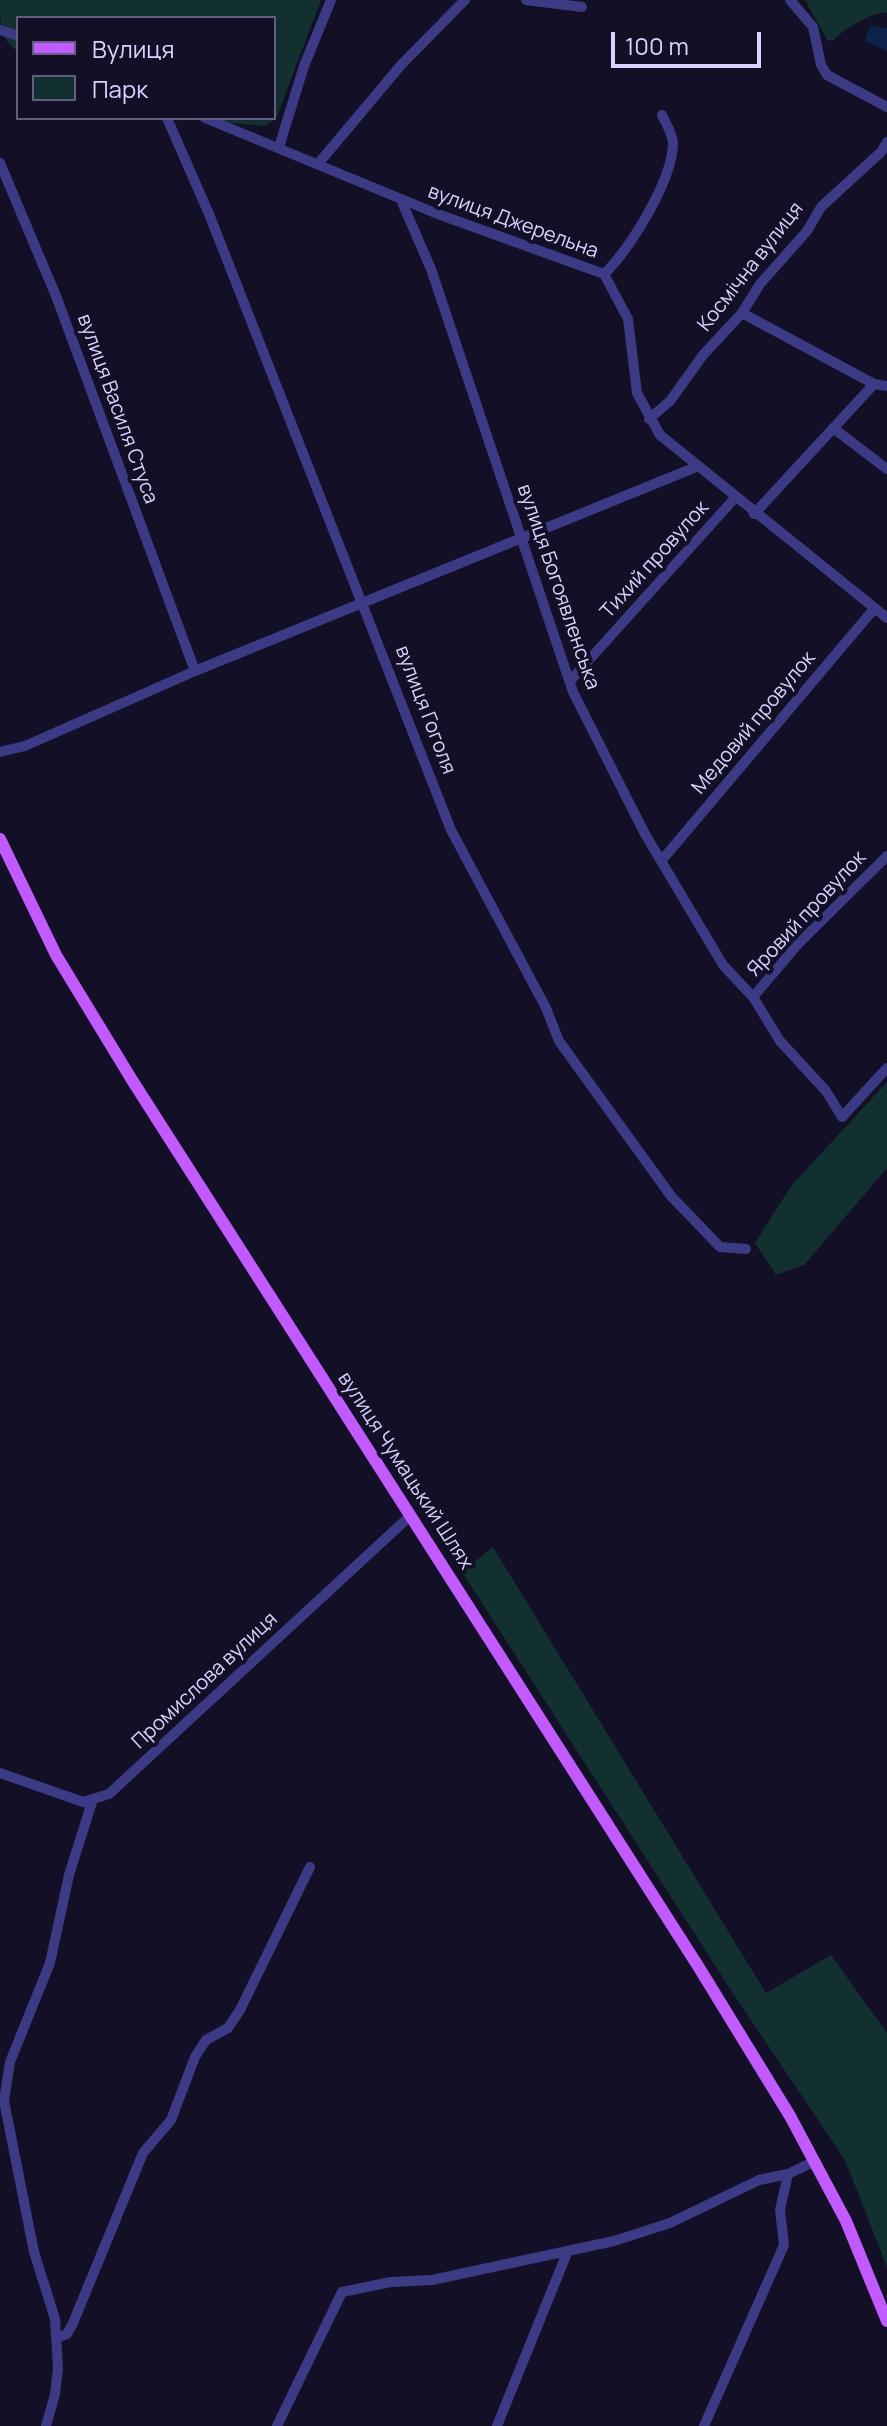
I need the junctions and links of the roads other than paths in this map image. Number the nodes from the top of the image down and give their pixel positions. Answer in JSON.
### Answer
{"nodes":[{"id":1,"x":331,"y":0,"type":"edge"},
{"id":2,"x":465,"y":0,"type":"edge"},
{"id":3,"x":526,"y":0,"type":"edge"},
{"id":4,"x":790,"y":0,"type":"edge"},
{"id":5,"x":582,"y":7,"type":"dead end"},
{"id":6,"x":887,"y":107,"type":"edge"},
{"id":7,"x":662,"y":115,"type":"dead end"},
{"id":8,"x":168,"y":120,"type":"edge"},
{"id":9,"x":210,"y":120,"type":"edge"},
{"id":10,"x":887,"y":142,"type":"edge"},
{"id":11,"x":279,"y":147,"type":"junction"},
{"id":12,"x":0,"y":163,"type":"edge"},
{"id":13,"x":318,"y":164,"type":"junction"},
{"id":14,"x":401,"y":200,"type":"junction"},
{"id":15,"x":604,"y":274,"type":"junction"},
{"id":16,"x":742,"y":313,"type":"junction"},
{"id":17,"x":874,"y":384,"type":"junction"},
{"id":18,"x":887,"y":386,"type":"edge"},
{"id":19,"x":649,"y":419,"type":"junction"},
{"id":20,"x":833,"y":428,"type":"junction"},
{"id":21,"x":696,"y":467,"type":"junction"},
{"id":22,"x":887,"y":469,"type":"edge"},
{"id":23,"x":734,"y":499,"type":"junction"},
{"id":24,"x":754,"y":514,"type":"junction"},
{"id":25,"x":522,"y":541,"type":"junction"},
{"id":26,"x":363,"y":603,"type":"junction"},
{"id":27,"x":874,"y":609,"type":"junction"},
{"id":28,"x":887,"y":618,"type":"edge"},
{"id":29,"x":195,"y":671,"type":"junction"},
{"id":30,"x":570,"y":681,"type":"junction"},
{"id":31,"x":0,"y":752,"type":"edge"},
{"id":32,"x":0,"y":839,"type":"edge"},
{"id":33,"x":887,"y":856,"type":"edge"},
{"id":34,"x":662,"y":860,"type":"junction"},
{"id":35,"x":753,"y":997,"type":"junction"},
{"id":36,"x":887,"y":1068,"type":"edge"},
{"id":37,"x":746,"y":1249,"type":"dead end"},
{"id":38,"x":410,"y":1516,"type":"junction"},
{"id":39,"x":0,"y":1773,"type":"edge"},
{"id":40,"x":92,"y":1802,"type":"junction"},
{"id":41,"x":310,"y":1867,"type":"dead end"},
{"id":42,"x":815,"y":2161,"type":"junction"},
{"id":43,"x":788,"y":2174,"type":"junction"},
{"id":44,"x":567,"y":2253,"type":"junction"},
{"id":45,"x":887,"y":2321,"type":"edge"},
{"id":46,"x":56,"y":2338,"type":"junction"},
{"id":47,"x":46,"y":2426,"type":"edge"},
{"id":48,"x":277,"y":2426,"type":"edge"},
{"id":49,"x":497,"y":2426,"type":"edge"},
{"id":50,"x":704,"y":2426,"type":"edge"}],
"edges":[{"from":1,"to":11,"type":"street"},
{"from":2,"to":13,"type":"street"},
{"from":3,"to":5,"type":"street"},
{"from":4,"to":6,"type":"street"},
{"from":7,"to":15,"type":"street"},
{"from":8,"to":26,"type":"street","name":"вулиця Гоголя"},
{"from":9,"to":11,"type":"street","name":"вулиця Джерельна"},
{"from":10,"to":16,"type":"street","name":"Космічна вулиця"},
{"from":11,"to":13,"type":"street","name":"вулиця Джерельна"},
{"from":12,"to":29,"type":"street","name":"вулиця Василя Стуса"},
{"from":13,"to":14,"type":"street","name":"вулиця Джерельна"},
{"from":14,"to":15,"type":"street","name":"вулиця Джерельна"},
{"from":14,"to":25,"type":"street","name":"вулиця Богоявленська"},
{"from":15,"to":19,"type":"street","name":"вулиця Джерельна"},
{"from":16,"to":17,"type":"street"},
{"from":16,"to":19,"type":"street","name":"Космічна вулиця"},
{"from":17,"to":18,"type":"street"},
{"from":17,"to":20,"type":"street"},
{"from":19,"to":21,"type":"street","name":"вулиця Джерельна"},
{"from":20,"to":22,"type":"street"},
{"from":20,"to":24,"type":"street"},
{"from":21,"to":23,"type":"street","name":"вулиця Джерельна"},
{"from":21,"to":25,"type":"street"},
{"from":23,"to":24,"type":"street","name":"вулиця Джерельна"},
{"from":23,"to":30,"type":"street","name":"Тихий провулок"},
{"from":24,"to":27,"type":"street","name":"вулиця Джерельна"},
{"from":25,"to":26,"type":"street"},
{"from":25,"to":30,"type":"street","name":"вулиця Богоявленська"},
{"from":26,"to":29,"type":"street"},
{"from":26,"to":37,"type":"street","name":"вулиця Гоголя"},
{"from":27,"to":28,"type":"street","name":"вулиця Джерельна"},
{"from":27,"to":34,"type":"street","name":"Медовий провулок"},
{"from":29,"to":31,"type":"street"},
{"from":30,"to":34,"type":"street","name":"вулиця Богоявленська"},
{"from":32,"to":38,"type":"main road","name":"вулиця Чумацький Шлях"},
{"from":33,"to":35,"type":"street","name":"Яровий провулок"},
{"from":34,"to":35,"type":"street","name":"вулиця Богоявленська"},
{"from":35,"to":36,"type":"street","name":"вулиця Богоявленська"},
{"from":38,"to":40,"type":"street","name":"Промислова вулиця"},
{"from":38,"to":42,"type":"main road","name":"вулиця Чумацький Шлях"},
{"from":39,"to":40,"type":"street"},
{"from":40,"to":46,"type":"street"},
{"from":41,"to":46,"type":"street"},
{"from":42,"to":43,"type":"street"},
{"from":42,"to":45,"type":"main road","name":"вулиця Чумацький Шлях"},
{"from":43,"to":44,"type":"street"},
{"from":43,"to":50,"type":"street"},
{"from":44,"to":48,"type":"street"},
{"from":44,"to":49,"type":"street"},
{"from":46,"to":47,"type":"street"}]}
